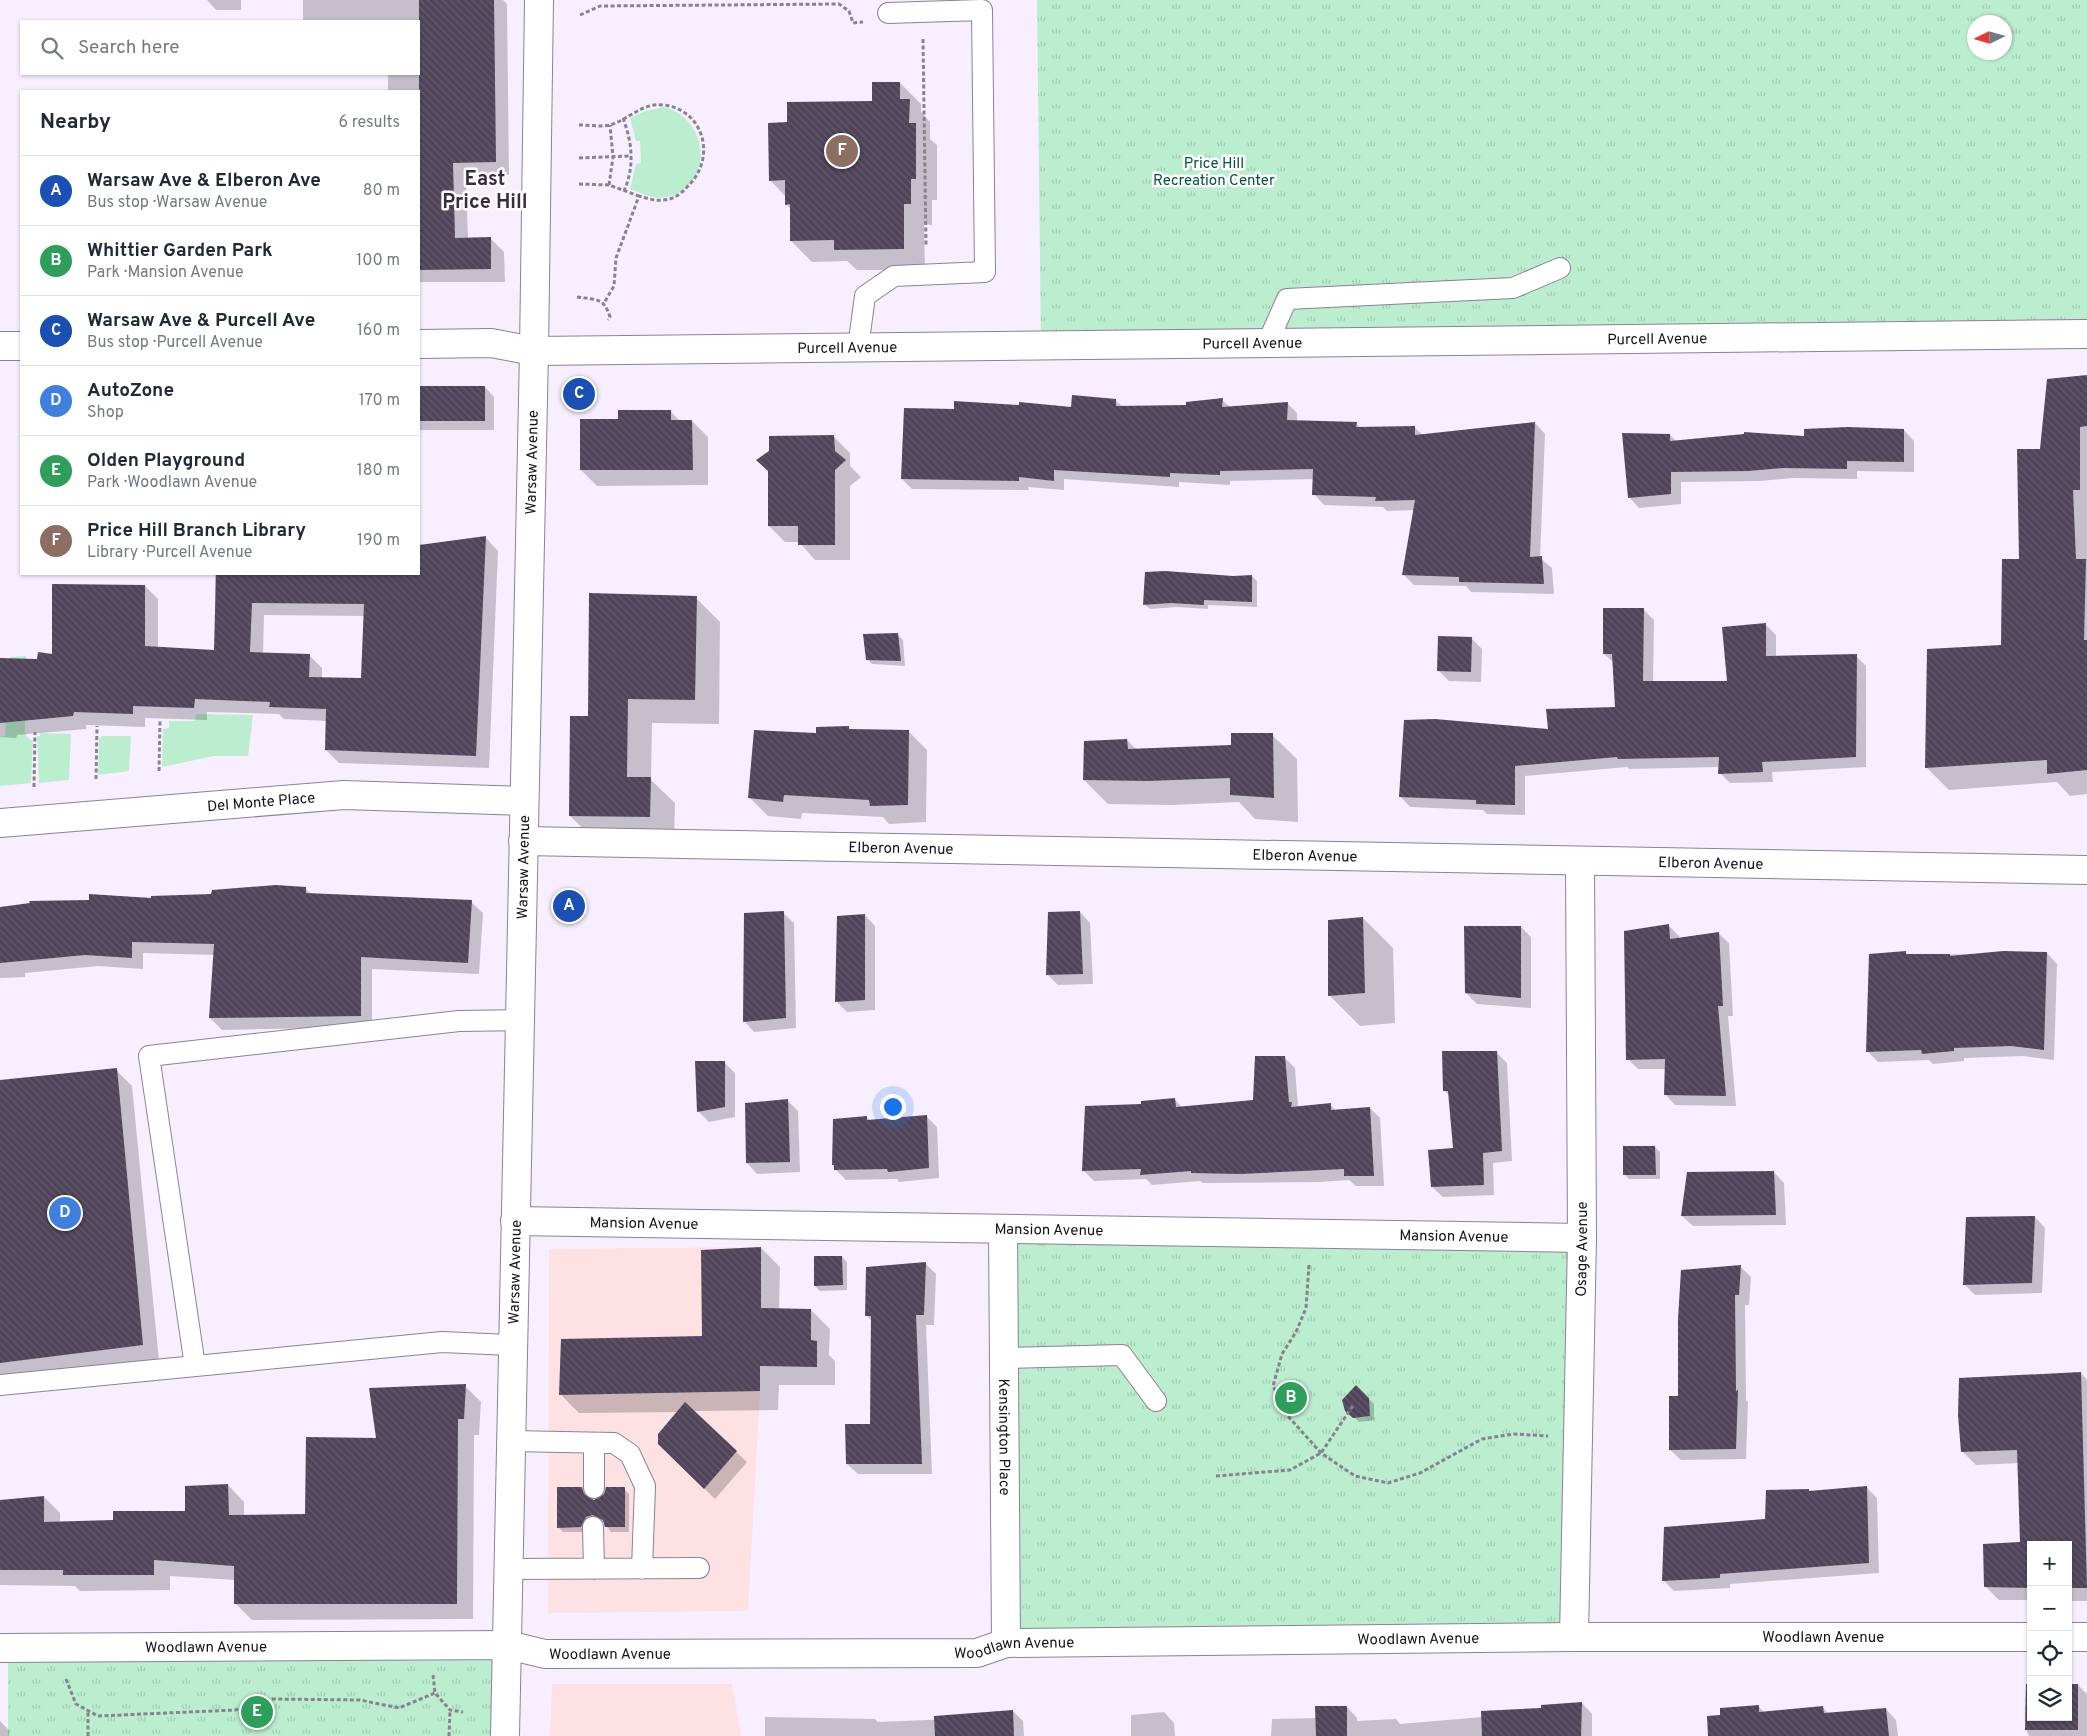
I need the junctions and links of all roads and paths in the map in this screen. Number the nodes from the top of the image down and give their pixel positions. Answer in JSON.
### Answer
{"nodes":[{"id":1,"x":539,"y":0,"type":"edge"},
{"id":2,"x":888,"y":13,"type":"dead end"},
{"id":3,"x":580,"y":15,"type":"dead end"},
{"id":4,"x":869,"y":22,"type":"dead end"},
{"id":5,"x":923,"y":35,"type":"dead end"},
{"id":6,"x":624,"y":118,"type":"junction"},
{"id":7,"x":579,"y":125,"type":"dead end"},
{"id":8,"x":610,"y":125,"type":"junction"},
{"id":9,"x":631,"y":156,"type":"junction"},
{"id":10,"x":613,"y":157,"type":"junction"},
{"id":11,"x":579,"y":158,"type":"dead end"},
{"id":12,"x":579,"y":184,"type":"dead end"},
{"id":13,"x":609,"y":185,"type":"junction"},
{"id":14,"x":624,"y":191,"type":"junction"},
{"id":15,"x":639,"y":196,"type":"junction"},
{"id":16,"x":926,"y":253,"type":"dead end"},
{"id":17,"x":1560,"y":268,"type":"dead end"},
{"id":18,"x":578,"y":297,"type":"dead end"},
{"id":19,"x":604,"y":303,"type":"junction"},
{"id":20,"x":607,"y":322,"type":"dead end"},
{"id":21,"x":2087,"y":334,"type":"edge"},
{"id":22,"x":420,"y":344,"type":"edge"},
{"id":23,"x":1268,"y":344,"type":"junction"},
{"id":24,"x":0,"y":346,"type":"edge"},
{"id":25,"x":20,"y":346,"type":"edge"},
{"id":26,"x":858,"y":348,"type":"junction"},
{"id":27,"x":534,"y":352,"type":"junction"},
{"id":28,"x":160,"y":720,"type":"dead end"},
{"id":29,"x":97,"y":726,"type":"dead end"},
{"id":30,"x":35,"y":732,"type":"dead end"},
{"id":31,"x":159,"y":771,"type":"dead end"},
{"id":32,"x":96,"y":779,"type":"dead end"},
{"id":33,"x":34,"y":787,"type":"dead end"},
{"id":34,"x":524,"y":802,"type":"junction"},
{"id":35,"x":0,"y":823,"type":"edge"},
{"id":36,"x":523,"y":841,"type":"junction"},
{"id":37,"x":1580,"y":862,"type":"junction"},
{"id":38,"x":2087,"y":870,"type":"edge"},
{"id":39,"x":519,"y":1020,"type":"junction"},
{"id":40,"x":515,"y":1221,"type":"junction"},
{"id":41,"x":1003,"y":1229,"type":"junction"},
{"id":42,"x":1311,"y":1234,"type":"junction"},
{"id":43,"x":1582,"y":1238,"type":"junction"},
{"id":44,"x":512,"y":1345,"type":"junction"},
{"id":45,"x":1004,"y":1358,"type":"junction"},
{"id":46,"x":195,"y":1366,"type":"junction"},
{"id":47,"x":0,"y":1385,"type":"edge"},
{"id":48,"x":1156,"y":1401,"type":"dead end"},
{"id":49,"x":1354,"y":1404,"type":"dead end"},
{"id":50,"x":1578,"y":1438,"type":"junction"},
{"id":51,"x":511,"y":1441,"type":"junction"},
{"id":52,"x":594,"y":1443,"type":"junction"},
{"id":53,"x":1321,"y":1453,"type":"junction"},
{"id":54,"x":1216,"y":1476,"type":"dead end"},
{"id":55,"x":594,"y":1488,"type":"dead end"},
{"id":56,"x":593,"y":1528,"type":"dead end"},
{"id":57,"x":699,"y":1568,"type":"dead end"},
{"id":58,"x":642,"y":1569,"type":"junction"},
{"id":59,"x":509,"y":1570,"type":"junction"},
{"id":60,"x":594,"y":1570,"type":"junction"},
{"id":61,"x":1574,"y":1637,"type":"junction"},
{"id":62,"x":2027,"y":1637,"type":"edge"},
{"id":63,"x":2072,"y":1637,"type":"edge"},
{"id":64,"x":2087,"y":1637,"type":"edge"},
{"id":65,"x":1006,"y":1644,"type":"junction"},
{"id":66,"x":508,"y":1645,"type":"junction"},
{"id":67,"x":0,"y":1648,"type":"edge"},
{"id":68,"x":433,"y":1673,"type":"dead end"},
{"id":69,"x":64,"y":1676,"type":"dead end"},
{"id":70,"x":435,"y":1693,"type":"junction"},
{"id":71,"x":450,"y":1710,"type":"junction"},
{"id":72,"x":88,"y":1711,"type":"junction"},
{"id":73,"x":463,"y":1712,"type":"dead end"},
{"id":74,"x":88,"y":1736,"type":"edge"},
{"id":75,"x":450,"y":1736,"type":"edge"},
{"id":76,"x":505,"y":1736,"type":"edge"}],
"edges":[{"from":1,"to":27,"type":"street","name":"Warsaw Avenue"},
{"from":2,"to":26,"type":"lane"},
{"from":3,"to":4,"type":"path"},
{"from":5,"to":16,"type":"path"},
{"from":6,"to":8,"type":"path"},
{"from":6,"to":9,"type":"path"},
{"from":6,"to":15,"type":"path"},
{"from":7,"to":8,"type":"path"},
{"from":8,"to":10,"type":"path"},
{"from":9,"to":10,"type":"path"},
{"from":9,"to":14,"type":"path"},
{"from":10,"to":11,"type":"path"},
{"from":10,"to":13,"type":"path"},
{"from":12,"to":13,"type":"path"},
{"from":13,"to":14,"type":"path"},
{"from":14,"to":15,"type":"path"},
{"from":15,"to":19,"type":"path"},
{"from":17,"to":23,"type":"lane"},
{"from":18,"to":19,"type":"path"},
{"from":19,"to":20,"type":"path"},
{"from":21,"to":23,"type":"street","name":"Purcell Avenue"},
{"from":22,"to":27,"type":"street","name":"Purcell Avenue"},
{"from":23,"to":26,"type":"street","name":"Purcell Avenue"},
{"from":24,"to":25,"type":"street"},
{"from":26,"to":27,"type":"street","name":"Purcell Avenue"},
{"from":27,"to":34,"type":"street","name":"Warsaw Avenue"},
{"from":28,"to":31,"type":"path"},
{"from":29,"to":32,"type":"path"},
{"from":30,"to":33,"type":"path"},
{"from":34,"to":35,"type":"street","name":"Del Monte Place"},
{"from":34,"to":36,"type":"street","name":"Warsaw Avenue"},
{"from":36,"to":37,"type":"street","name":"Elberon Avenue"},
{"from":36,"to":39,"type":"street","name":"Warsaw Avenue"},
{"from":37,"to":38,"type":"street","name":"Elberon Avenue"},
{"from":37,"to":43,"type":"street","name":"Osage Avenue"},
{"from":39,"to":40,"type":"street","name":"Warsaw Avenue"},
{"from":39,"to":46,"type":"lane"},
{"from":40,"to":41,"type":"street","name":"Mansion Avenue"},
{"from":40,"to":44,"type":"street","name":"Warsaw Avenue"},
{"from":41,"to":42,"type":"street","name":"Mansion Avenue"},
{"from":41,"to":45,"type":"street","name":"Kensington Place"},
{"from":42,"to":43,"type":"street","name":"Mansion Avenue"},
{"from":42,"to":53,"type":"path"},
{"from":43,"to":50,"type":"street","name":"Osage Avenue"},
{"from":44,"to":46,"type":"lane"},
{"from":44,"to":51,"type":"street","name":"Warsaw Avenue"},
{"from":45,"to":48,"type":"lane"},
{"from":45,"to":65,"type":"street","name":"Kensington Place"},
{"from":46,"to":47,"type":"lane"},
{"from":49,"to":53,"type":"path"},
{"from":50,"to":53,"type":"path"},
{"from":50,"to":61,"type":"street","name":"Osage Avenue"},
{"from":51,"to":52,"type":"lane"},
{"from":51,"to":59,"type":"street","name":"Warsaw Avenue"},
{"from":52,"to":55,"type":"lane"},
{"from":52,"to":58,"type":"lane"},
{"from":53,"to":54,"type":"path"},
{"from":56,"to":60,"type":"lane"},
{"from":57,"to":58,"type":"lane"},
{"from":58,"to":60,"type":"lane"},
{"from":59,"to":60,"type":"lane"},
{"from":59,"to":66,"type":"street","name":"Warsaw Avenue"},
{"from":61,"to":62,"type":"street","name":"Woodlawn Avenue"},
{"from":61,"to":65,"type":"street","name":"Woodlawn Avenue"},
{"from":63,"to":64,"type":"street"},
{"from":65,"to":66,"type":"street","name":"Woodlawn Avenue"},
{"from":66,"to":67,"type":"street","name":"Woodlawn Avenue"},
{"from":66,"to":76,"type":"street","name":"Warsaw Avenue"},
{"from":68,"to":70,"type":"path"},
{"from":69,"to":72,"type":"path"},
{"from":70,"to":71,"type":"path"},
{"from":70,"to":72,"type":"path"},
{"from":71,"to":73,"type":"path"},
{"from":71,"to":75,"type":"path"},
{"from":72,"to":74,"type":"path"}]}
